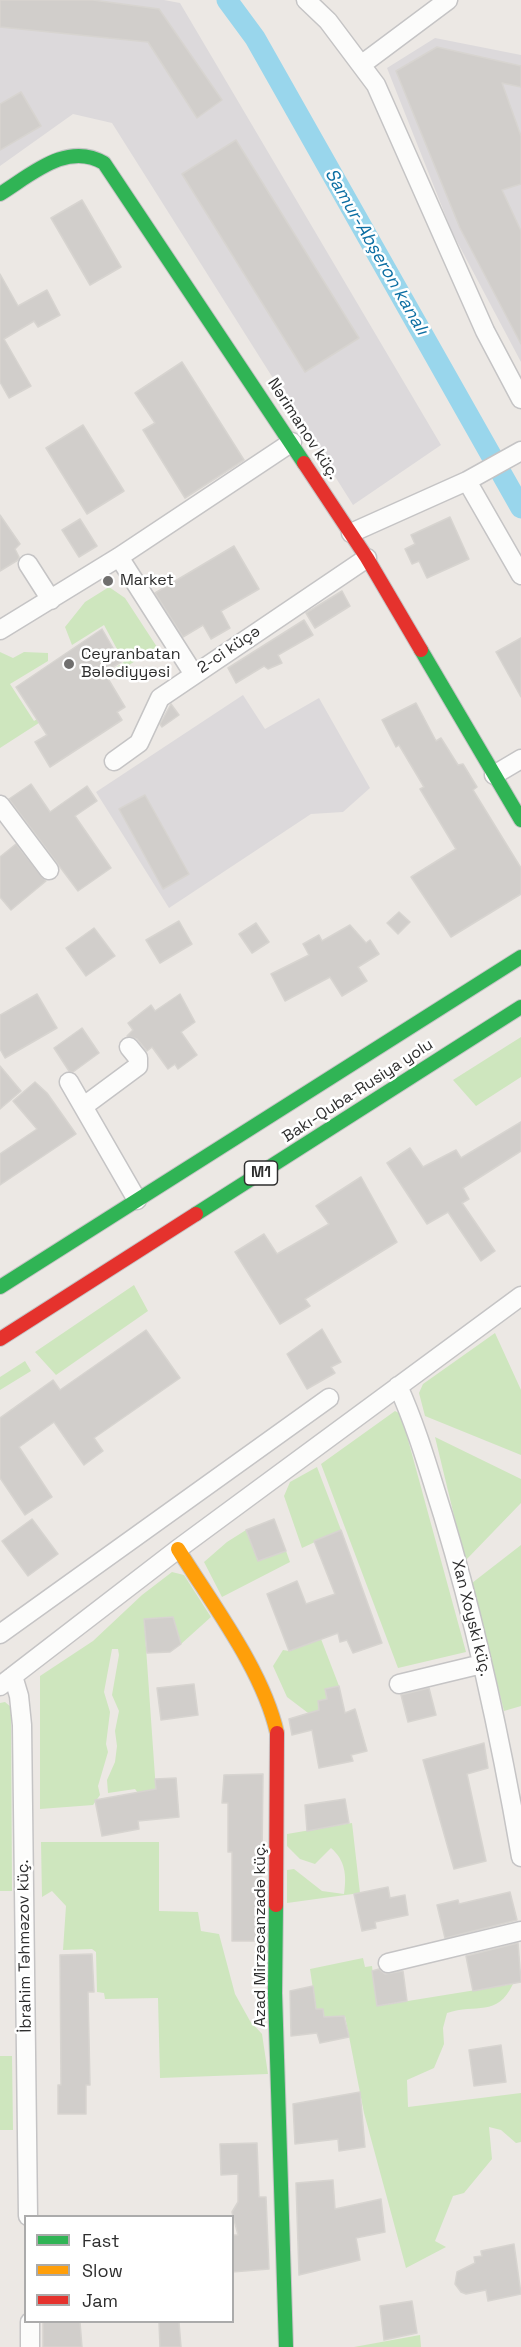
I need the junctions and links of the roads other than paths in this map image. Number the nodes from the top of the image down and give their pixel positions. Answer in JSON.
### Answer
{"nodes":[{"id":1,"x":306,"y":0,"type":"edge"},
{"id":2,"x":448,"y":0,"type":"edge"},
{"id":3,"x":361,"y":65,"type":"junction"},
{"id":4,"x":0,"y":194,"type":"edge"},
{"id":5,"x":521,"y":399,"type":"edge"},
{"id":6,"x":292,"y":442,"type":"junction"},
{"id":7,"x":521,"y":452,"type":"edge"},
{"id":8,"x":467,"y":481,"type":"junction"},
{"id":9,"x":351,"y":533,"type":"junction"},
{"id":10,"x":119,"y":557,"type":"junction"},
{"id":11,"x":367,"y":558,"type":"junction"},
{"id":12,"x":28,"y":564,"type":"dead end"},
{"id":13,"x":521,"y":575,"type":"edge"},
{"id":14,"x":51,"y":600,"type":"junction"},
{"id":15,"x":0,"y":630,"type":"edge"},
{"id":16,"x":193,"y":673,"type":"junction"},
{"id":17,"x":521,"y":759,"type":"edge"},
{"id":18,"x":114,"y":761,"type":"dead end"},
{"id":19,"x":494,"y":776,"type":"junction"},
{"id":20,"x":0,"y":805,"type":"edge"},
{"id":21,"x":521,"y":820,"type":"edge"},
{"id":22,"x":49,"y":870,"type":"dead end"},
{"id":23,"x":521,"y":957,"type":"edge"},
{"id":24,"x":521,"y":1007,"type":"edge"},
{"id":25,"x":129,"y":1047,"type":"dead end"},
{"id":26,"x":69,"y":1082,"type":"dead end"},
{"id":27,"x":84,"y":1106,"type":"junction"},
{"id":28,"x":137,"y":1200,"type":"junction"},
{"id":29,"x":0,"y":1287,"type":"edge"},
{"id":30,"x":521,"y":1296,"type":"edge"},
{"id":31,"x":0,"y":1339,"type":"edge"},
{"id":32,"x":398,"y":1386,"type":"junction"},
{"id":33,"x":329,"y":1398,"type":"dead end"},
{"id":34,"x":178,"y":1549,"type":"junction"},
{"id":35,"x":0,"y":1634,"type":"edge"},
{"id":36,"x":482,"y":1664,"type":"junction"},
{"id":37,"x":6,"y":1681,"type":"edge"},
{"id":38,"x":399,"y":1684,"type":"dead end"},
{"id":39,"x":521,"y":1857,"type":"edge"},
{"id":40,"x":521,"y":1931,"type":"edge"},
{"id":41,"x":388,"y":1963,"type":"dead end"},
{"id":42,"x":28,"y":2215,"type":"edge"},
{"id":43,"x":30,"y":2323,"type":"edge"},
{"id":44,"x":30,"y":2347,"type":"edge"},
{"id":45,"x":286,"y":2347,"type":"edge"}],
"edges":[{"from":1,"to":3,"type":"street"},
{"from":2,"to":3,"type":"street"},
{"from":3,"to":5,"type":"street"},
{"from":4,"to":6,"type":"main road","name":"Nərimanov küç."},
{"from":6,"to":9,"type":"main road","name":"Nərimanov küç."},
{"from":6,"to":10,"type":"street"},
{"from":7,"to":8,"type":"street"},
{"from":8,"to":9,"type":"street"},
{"from":8,"to":13,"type":"street"},
{"from":9,"to":11,"type":"main road","name":"Nərimanov küç."},
{"from":10,"to":14,"type":"street"},
{"from":10,"to":16,"type":"street"},
{"from":11,"to":16,"type":"street","name":"2-ci küçə"},
{"from":11,"to":19,"type":"main road","name":"Nərimanov küç."},
{"from":12,"to":14,"type":"street"},
{"from":14,"to":15,"type":"street"},
{"from":16,"to":18,"type":"street","name":"2-ci küçə"},
{"from":17,"to":19,"type":"street"},
{"from":19,"to":21,"type":"main road","name":"Nərimanov küç."},
{"from":20,"to":22,"type":"street"},
{"from":23,"to":28,"type":"main road","name":"Bakı-Quba-Rusiya yolu"},
{"from":24,"to":31,"type":"main road","name":"Bakı-Quba-Rusiya yolu","number":"M1"},
{"from":25,"to":27,"type":"street"},
{"from":26,"to":27,"type":"street"},
{"from":27,"to":28,"type":"street"},
{"from":28,"to":29,"type":"main road","name":"Bakı-Quba-Rusiya yolu"},
{"from":30,"to":32,"type":"street"},
{"from":32,"to":34,"type":"street"},
{"from":32,"to":36,"type":"street","name":"Xan Xoyski küç."},
{"from":33,"to":35,"type":"street"},
{"from":34,"to":37,"type":"street"},
{"from":34,"to":45,"type":"main road","name":"Azad Mirzəcanzadə küç."},
{"from":36,"to":38,"type":"street"},
{"from":36,"to":39,"type":"street","name":"Xan Xoyski küç."},
{"from":37,"to":42,"type":"street","name":"İbrahim Təhməzov küç."},
{"from":40,"to":41,"type":"street"},
{"from":43,"to":44,"type":"street"}]}
